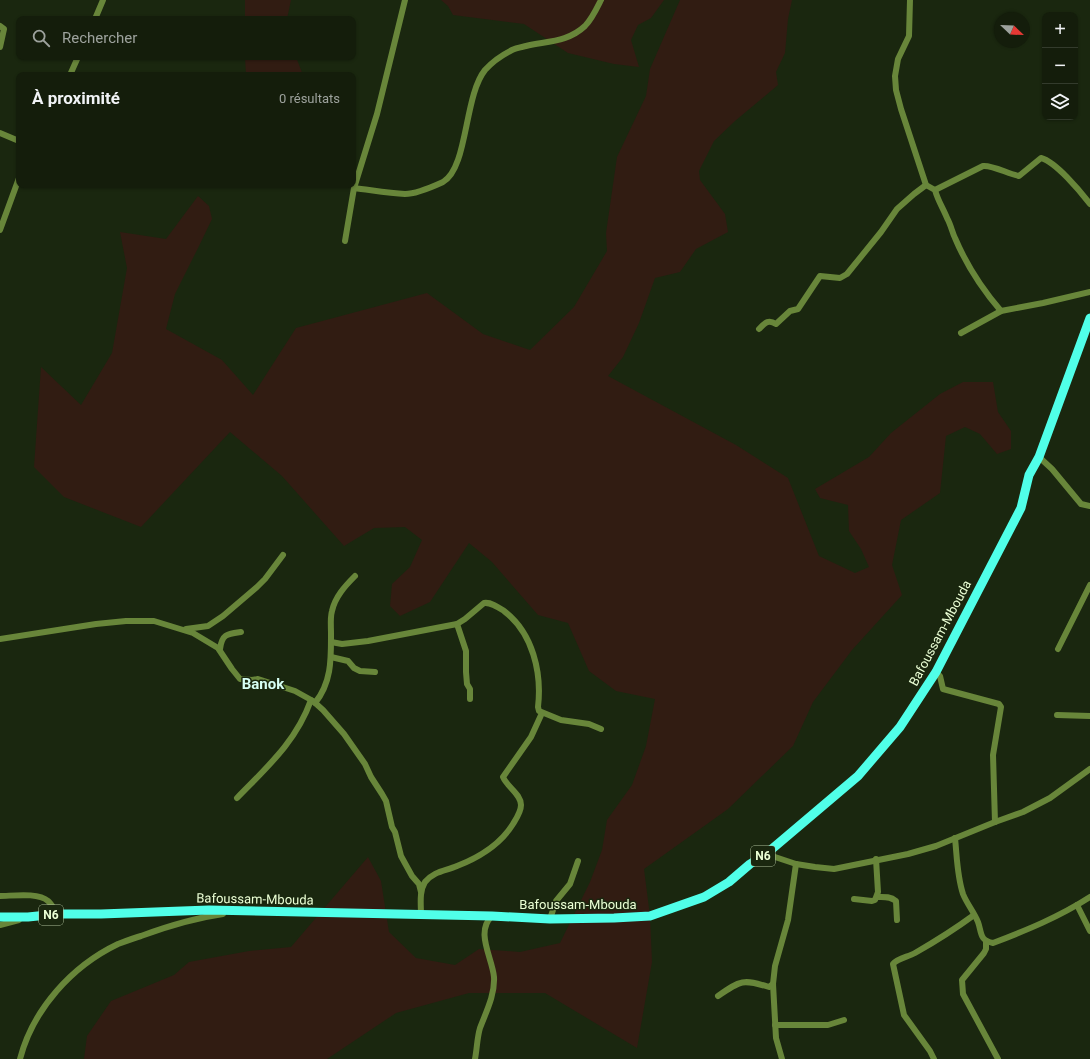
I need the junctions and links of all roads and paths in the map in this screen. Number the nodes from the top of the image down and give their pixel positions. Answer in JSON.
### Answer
{"nodes":[{"id":1,"x":103,"y":0,"type":"edge"},
{"id":2,"x":405,"y":0,"type":"edge"},
{"id":3,"x":601,"y":0,"type":"edge"},
{"id":4,"x":910,"y":0,"type":"edge"},
{"id":5,"x":96,"y":16,"type":"edge"},
{"id":6,"x":0,"y":26,"type":"edge"},
{"id":7,"x":0,"y":47,"type":"edge"},
{"id":8,"x":77,"y":60,"type":"edge"},
{"id":9,"x":71,"y":72,"type":"edge"},
{"id":10,"x":0,"y":133,"type":"edge"},
{"id":11,"x":16,"y":140,"type":"edge"},
{"id":12,"x":356,"y":182,"type":"edge"},
{"id":13,"x":16,"y":186,"type":"edge"},
{"id":14,"x":926,"y":186,"type":"junction"},
{"id":15,"x":354,"y":188,"type":"joint"},
{"id":16,"x":935,"y":190,"type":"junction"},
{"id":17,"x":1090,"y":204,"type":"edge"},
{"id":18,"x":0,"y":230,"type":"edge"},
{"id":19,"x":345,"y":241,"type":"dead end"},
{"id":20,"x":1090,"y":292,"type":"edge"},
{"id":21,"x":1001,"y":311,"type":"junction"},
{"id":22,"x":1089,"y":323,"type":"edge"},
{"id":23,"x":759,"y":328,"type":"dead end"},
{"id":24,"x":961,"y":333,"type":"dead end"},
{"id":25,"x":1039,"y":457,"type":"junction"},
{"id":26,"x":1090,"y":506,"type":"edge"},
{"id":27,"x":283,"y":555,"type":"dead end"},
{"id":28,"x":356,"y":576,"type":"dead end"},
{"id":29,"x":1090,"y":585,"type":"edge"},
{"id":30,"x":457,"y":624,"type":"junction"},
{"id":31,"x":183,"y":629,"type":"junction"},
{"id":32,"x":241,"y":632,"type":"dead end"},
{"id":33,"x":0,"y":639,"type":"edge"},
{"id":34,"x":331,"y":642,"type":"junction"},
{"id":35,"x":220,"y":649,"type":"junction"},
{"id":36,"x":1058,"y":649,"type":"dead end"},
{"id":37,"x":331,"y":657,"type":"junction"},
{"id":38,"x":375,"y":672,"type":"dead end"},
{"id":39,"x":936,"y":672,"type":"junction"},
{"id":40,"x":470,"y":699,"type":"dead end"},
{"id":41,"x":313,"y":701,"type":"junction"},
{"id":42,"x":542,"y":713,"type":"junction"},
{"id":43,"x":1057,"y":715,"type":"dead end"},
{"id":44,"x":1090,"y":716,"type":"edge"},
{"id":45,"x":601,"y":730,"type":"dead end"},
{"id":46,"x":1090,"y":769,"type":"edge"},
{"id":47,"x":236,"y":798,"type":"dead end"},
{"id":48,"x":995,"y":822,"type":"junction"},
{"id":49,"x":955,"y":838,"type":"junction"},
{"id":50,"x":766,"y":854,"type":"junction"},
{"id":51,"x":876,"y":859,"type":"junction"},
{"id":52,"x":578,"y":861,"type":"dead end"},
{"id":53,"x":796,"y":864,"type":"junction"},
{"id":54,"x":421,"y":892,"type":"junction"},
{"id":55,"x":0,"y":896,"type":"edge"},
{"id":56,"x":876,"y":896,"type":"junction"},
{"id":57,"x":1090,"y":897,"type":"edge"},
{"id":58,"x":854,"y":899,"type":"dead end"},
{"id":59,"x":1077,"y":905,"type":"junction"},
{"id":60,"x":237,"y":911,"type":"junction"},
{"id":61,"x":57,"y":914,"type":"junction"},
{"id":62,"x":421,"y":915,"type":"junction"},
{"id":63,"x":974,"y":915,"type":"junction"},
{"id":64,"x":492,"y":916,"type":"junction"},
{"id":65,"x":0,"y":917,"type":"edge"},
{"id":66,"x":28,"y":917,"type":"junction"},
{"id":67,"x":550,"y":919,"type":"junction"},
{"id":68,"x":898,"y":920,"type":"dead end"},
{"id":69,"x":0,"y":925,"type":"edge"},
{"id":70,"x":1090,"y":930,"type":"edge"},
{"id":71,"x":986,"y":941,"type":"junction"},
{"id":72,"x":773,"y":984,"type":"junction"},
{"id":73,"x":718,"y":996,"type":"dead end"},
{"id":74,"x":844,"y":1020,"type":"dead end"},
{"id":75,"x":775,"y":1025,"type":"junction"},
{"id":76,"x":20,"y":1059,"type":"edge"},
{"id":77,"x":475,"y":1059,"type":"edge"},
{"id":78,"x":782,"y":1059,"type":"edge"},
{"id":79,"x":934,"y":1059,"type":"edge"},
{"id":80,"x":998,"y":1059,"type":"edge"}],
"edges":[{"from":1,"to":5,"type":"street"},
{"from":2,"to":12,"type":"street"},
{"from":3,"to":15,"type":"street"},
{"from":4,"to":14,"type":"street"},
{"from":6,"to":7,"type":"street"},
{"from":8,"to":9,"type":"street"},
{"from":10,"to":11,"type":"street"},
{"from":13,"to":18,"type":"street"},
{"from":14,"to":16,"type":"street"},
{"from":14,"to":23,"type":"street"},
{"from":15,"to":19,"type":"street"},
{"from":16,"to":17,"type":"street"},
{"from":16,"to":21,"type":"street"},
{"from":20,"to":21,"type":"street"},
{"from":21,"to":24,"type":"street"},
{"from":22,"to":25,"type":"highway","name":"Bafoussam-Mbouda","number":"N6"},
{"from":25,"to":26,"type":"street"},
{"from":25,"to":39,"type":"highway","name":"Bafoussam-Mbouda","number":"N6"},
{"from":27,"to":31,"type":"street"},
{"from":28,"to":34,"type":"street"},
{"from":29,"to":36,"type":"street"},
{"from":30,"to":34,"type":"street"},
{"from":30,"to":40,"type":"street"},
{"from":30,"to":42,"type":"street"},
{"from":31,"to":33,"type":"street"},
{"from":31,"to":35,"type":"street"},
{"from":32,"to":35,"type":"street"},
{"from":34,"to":37,"type":"street"},
{"from":35,"to":41,"type":"street"},
{"from":37,"to":38,"type":"street"},
{"from":37,"to":41,"type":"street"},
{"from":39,"to":48,"type":"street"},
{"from":39,"to":50,"type":"highway","name":"Bafoussam-Mbouda","number":"N6"},
{"from":41,"to":47,"type":"street"},
{"from":41,"to":54,"type":"street"},
{"from":42,"to":45,"type":"street"},
{"from":42,"to":54,"type":"street"},
{"from":43,"to":44,"type":"street"},
{"from":46,"to":48,"type":"street"},
{"from":48,"to":49,"type":"street"},
{"from":49,"to":51,"type":"street"},
{"from":49,"to":63,"type":"street"},
{"from":50,"to":53,"type":"street"},
{"from":50,"to":67,"type":"highway","name":"Bafoussam-Mbouda","number":"N6"},
{"from":51,"to":53,"type":"street"},
{"from":51,"to":56,"type":"street"},
{"from":52,"to":67,"type":"street"},
{"from":53,"to":72,"type":"street"},
{"from":54,"to":62,"type":"street"},
{"from":55,"to":61,"type":"street"},
{"from":56,"to":58,"type":"street"},
{"from":56,"to":68,"type":"street"},
{"from":57,"to":59,"type":"street"},
{"from":59,"to":70,"type":"street"},
{"from":59,"to":71,"type":"street"},
{"from":60,"to":61,"type":"highway","name":"Bafoussam-Mbouda","number":"N6"},
{"from":60,"to":62,"type":"highway","name":"Bafoussam-Mbouda","number":"N6"},
{"from":60,"to":76,"type":"street"},
{"from":61,"to":66,"type":"highway","name":"Bafoussam-Mbouda","number":"N6"},
{"from":62,"to":64,"type":"highway","name":"Bafoussam-Mbouda","number":"N6"},
{"from":63,"to":71,"type":"street"},
{"from":63,"to":79,"type":"street"},
{"from":64,"to":67,"type":"highway","name":"Bafoussam-Mbouda","number":"N6"},
{"from":64,"to":77,"type":"street"},
{"from":65,"to":66,"type":"highway","name":"Bafoussam-Mbouda","number":"N6"},
{"from":66,"to":69,"type":"street"},
{"from":71,"to":80,"type":"street"},
{"from":72,"to":73,"type":"street"},
{"from":72,"to":75,"type":"street"},
{"from":74,"to":75,"type":"street"},
{"from":75,"to":78,"type":"street"}]}
